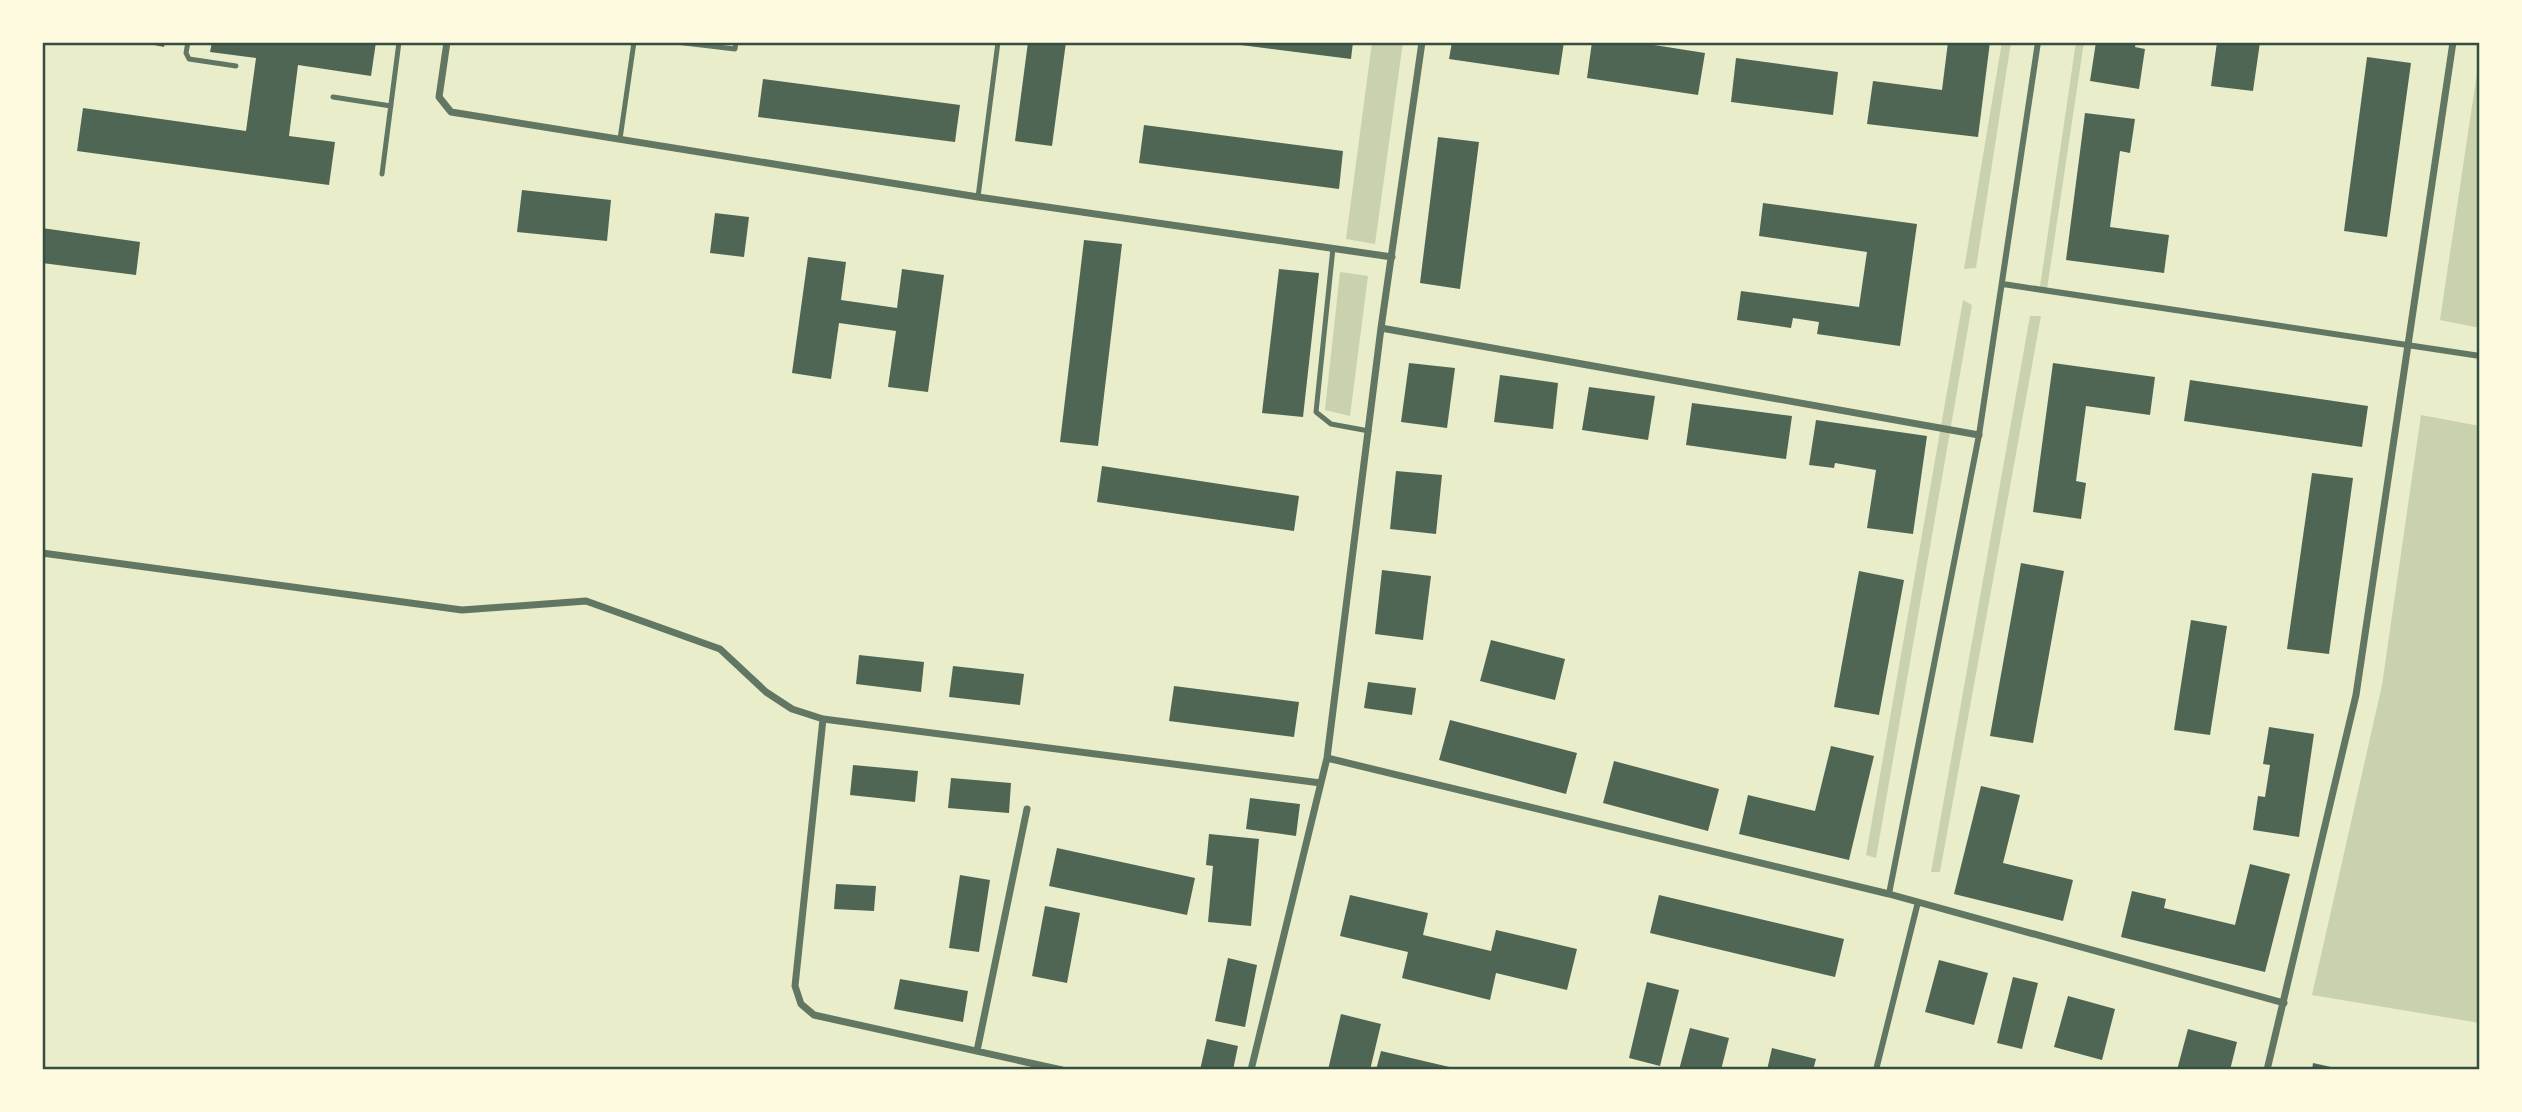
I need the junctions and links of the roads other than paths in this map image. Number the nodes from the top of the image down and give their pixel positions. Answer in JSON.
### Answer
{"nodes":[{"id":1,"x":188,"y":42,"type":"edge"},
{"id":2,"x":399,"y":42,"type":"edge"},
{"id":3,"x":447,"y":42,"type":"edge"},
{"id":4,"x":634,"y":42,"type":"edge"},
{"id":5,"x":676,"y":42,"type":"edge"},
{"id":6,"x":737,"y":42,"type":"edge"},
{"id":7,"x":998,"y":42,"type":"edge"},
{"id":8,"x":1422,"y":42,"type":"edge"},
{"id":9,"x":2038,"y":42,"type":"edge"},
{"id":10,"x":2453,"y":42,"type":"edge"},
{"id":11,"x":236,"y":66,"type":"dead end"},
{"id":12,"x":333,"y":97,"type":"dead end"},
{"id":13,"x":391,"y":106,"type":"junction"},
{"id":14,"x":620,"y":139,"type":"junction"},
{"id":15,"x":382,"y":174,"type":"dead end"},
{"id":16,"x":978,"y":197,"type":"junction"},
{"id":17,"x":1333,"y":248,"type":"junction"},
{"id":18,"x":1392,"y":257,"type":"junction"},
{"id":19,"x":2003,"y":284,"type":"junction"},
{"id":20,"x":1381,"y":328,"type":"junction"},
{"id":21,"x":2408,"y":347,"type":"junction"},
{"id":22,"x":2480,"y":356,"type":"edge"},
{"id":23,"x":1369,"y":431,"type":"junction"},
{"id":24,"x":1979,"y":435,"type":"junction"},
{"id":25,"x":42,"y":553,"type":"edge"},
{"id":26,"x":823,"y":719,"type":"junction"},
{"id":27,"x":1327,"y":758,"type":"junction"},
{"id":28,"x":1321,"y":783,"type":"junction"},
{"id":29,"x":1027,"y":809,"type":"dead end"},
{"id":30,"x":1889,"y":894,"type":"junction"},
{"id":31,"x":1918,"y":902,"type":"junction"},
{"id":32,"x":2284,"y":1003,"type":"junction"},
{"id":33,"x":977,"y":1051,"type":"junction"},
{"id":34,"x":1062,"y":1070,"type":"edge"},
{"id":35,"x":1251,"y":1070,"type":"edge"},
{"id":36,"x":1876,"y":1070,"type":"edge"},
{"id":37,"x":2267,"y":1070,"type":"edge"}],
"edges":[{"from":1,"to":11,"type":"lane"},
{"from":2,"to":13,"type":"lane"},
{"from":3,"to":14,"type":"street"},
{"from":4,"to":14,"type":"lane"},
{"from":5,"to":6,"type":"lane"},
{"from":7,"to":16,"type":"lane"},
{"from":8,"to":18,"type":"street"},
{"from":9,"to":19,"type":"street"},
{"from":10,"to":21,"type":"street"},
{"from":12,"to":13,"type":"lane"},
{"from":13,"to":15,"type":"lane"},
{"from":14,"to":16,"type":"street"},
{"from":16,"to":17,"type":"street"},
{"from":17,"to":18,"type":"street"},
{"from":17,"to":23,"type":"lane"},
{"from":18,"to":20,"type":"street"},
{"from":19,"to":21,"type":"street"},
{"from":19,"to":24,"type":"street"},
{"from":20,"to":23,"type":"street"},
{"from":20,"to":24,"type":"street"},
{"from":21,"to":22,"type":"street"},
{"from":21,"to":32,"type":"street"},
{"from":23,"to":27,"type":"street"},
{"from":24,"to":30,"type":"street"},
{"from":25,"to":26,"type":"street"},
{"from":26,"to":28,"type":"street"},
{"from":26,"to":33,"type":"street"},
{"from":27,"to":28,"type":"street"},
{"from":27,"to":30,"type":"street"},
{"from":28,"to":35,"type":"street"},
{"from":29,"to":33,"type":"street"},
{"from":30,"to":31,"type":"street"},
{"from":31,"to":32,"type":"street"},
{"from":31,"to":36,"type":"street"},
{"from":32,"to":37,"type":"street"},
{"from":33,"to":34,"type":"street"}]}
